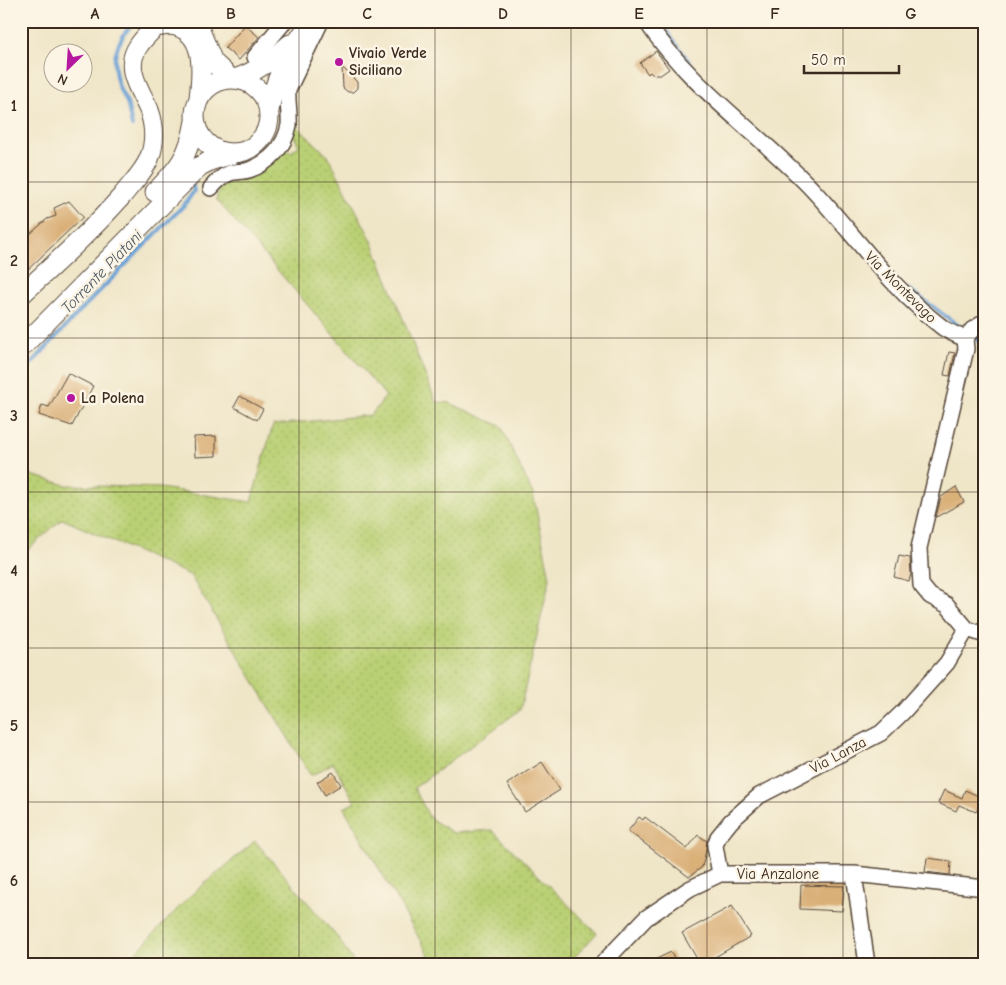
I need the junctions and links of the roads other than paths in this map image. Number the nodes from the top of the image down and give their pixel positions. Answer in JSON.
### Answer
{"nodes":[{"id":1,"x":286,"y":21,"type":"edge"},
{"id":2,"x":646,"y":21,"type":"edge"},
{"id":3,"x":314,"y":23,"type":"edge"},
{"id":4,"x":158,"y":24,"type":"edge"},
{"id":5,"x":191,"y":26,"type":"edge"},
{"id":6,"x":271,"y":28,"type":"edge"},
{"id":7,"x":254,"y":57,"type":"dead end"},
{"id":8,"x":233,"y":79,"type":"junction"},
{"id":9,"x":199,"y":98,"type":"junction"},
{"id":10,"x":269,"y":111,"type":"junction"},
{"id":11,"x":195,"y":121,"type":"junction"},
{"id":12,"x":233,"y":154,"type":"junction"},
{"id":13,"x":211,"y":188,"type":"dead end"},
{"id":14,"x":21,"y":295,"type":"edge"},
{"id":15,"x":985,"y":322,"type":"edge"},
{"id":16,"x":21,"y":329,"type":"edge"},
{"id":17,"x":965,"y":339,"type":"junction"},
{"id":18,"x":21,"y":348,"type":"edge"},
{"id":19,"x":967,"y":629,"type":"junction"},
{"id":20,"x":985,"y":635,"type":"edge"},
{"id":21,"x":720,"y":874,"type":"junction"},
{"id":22,"x":854,"y":874,"type":"junction"},
{"id":23,"x":985,"y":888,"type":"edge"},
{"id":24,"x":602,"y":964,"type":"edge"},
{"id":25,"x":867,"y":964,"type":"edge"}],
"edges":[{"from":1,"to":6,"type":"street"},
{"from":2,"to":17,"type":"street","name":"Via Montevago"},
{"from":3,"to":8,"type":"main road"},
{"from":3,"to":10,"type":"main road"},
{"from":3,"to":13,"type":"street"},
{"from":4,"to":5,"type":"main road"},
{"from":4,"to":14,"type":"main road"},
{"from":5,"to":8,"type":"main road"},
{"from":5,"to":9,"type":"main road"},
{"from":6,"to":7,"type":"street"},
{"from":8,"to":9,"type":"main road"},
{"from":8,"to":10,"type":"main road"},
{"from":9,"to":11,"type":"main road"},
{"from":10,"to":12,"type":"main road"},
{"from":11,"to":12,"type":"main road"},
{"from":11,"to":16,"type":"main road"},
{"from":12,"to":18,"type":"main road"},
{"from":15,"to":17,"type":"street"},
{"from":17,"to":19,"type":"street"},
{"from":19,"to":20,"type":"street"},
{"from":19,"to":21,"type":"street","name":"Via Lanza"},
{"from":21,"to":22,"type":"street","name":"Via Anzalone"},
{"from":21,"to":24,"type":"street","name":"Via Anzalone"},
{"from":22,"to":23,"type":"street","name":"Via Anzalone"},
{"from":22,"to":25,"type":"street"}]}
